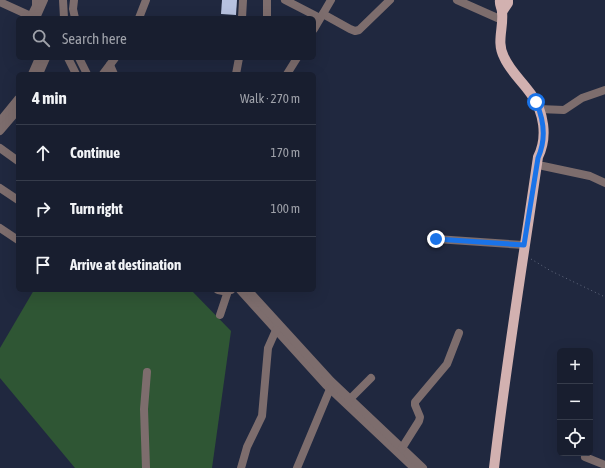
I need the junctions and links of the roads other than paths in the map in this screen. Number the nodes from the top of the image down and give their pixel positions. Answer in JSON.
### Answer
{"nodes":[{"id":1,"x":36,"y":0,"type":"edge"},
{"id":2,"x":44,"y":0,"type":"edge"},
{"id":3,"x":63,"y":0,"type":"edge"},
{"id":4,"x":74,"y":0,"type":"edge"},
{"id":5,"x":146,"y":0,"type":"edge"},
{"id":6,"x":243,"y":0,"type":"edge"},
{"id":7,"x":267,"y":0,"type":"edge"},
{"id":8,"x":285,"y":0,"type":"edge"},
{"id":9,"x":331,"y":0,"type":"edge"},
{"id":10,"x":390,"y":0,"type":"edge"},
{"id":11,"x":457,"y":0,"type":"edge"},
{"id":12,"x":500,"y":0,"type":"edge"},
{"id":13,"x":508,"y":0,"type":"edge"},
{"id":14,"x":0,"y":2,"type":"edge"},
{"id":15,"x":294,"y":2,"type":"edge"},
{"id":16,"x":32,"y":16,"type":"edge"},
{"id":17,"x":34,"y":16,"type":"edge"},
{"id":18,"x":35,"y":16,"type":"edge"},
{"id":19,"x":64,"y":16,"type":"edge"},
{"id":20,"x":74,"y":16,"type":"edge"},
{"id":21,"x":141,"y":16,"type":"edge"},
{"id":22,"x":242,"y":16,"type":"edge"},
{"id":23,"x":266,"y":16,"type":"edge"},
{"id":24,"x":322,"y":16,"type":"junction"},
{"id":25,"x":502,"y":16,"type":"junction"},
{"id":26,"x":316,"y":25,"type":"edge"},
{"id":27,"x":37,"y":60,"type":"edge"},
{"id":28,"x":45,"y":60,"type":"edge"},
{"id":29,"x":69,"y":60,"type":"edge"},
{"id":30,"x":80,"y":60,"type":"edge"},
{"id":31,"x":114,"y":60,"type":"edge"},
{"id":32,"x":239,"y":60,"type":"edge"},
{"id":33,"x":296,"y":60,"type":"edge"},
{"id":34,"x":110,"y":65,"type":"junction"},
{"id":35,"x":33,"y":72,"type":"edge"},
{"id":36,"x":40,"y":72,"type":"edge"},
{"id":37,"x":75,"y":72,"type":"edge"},
{"id":38,"x":86,"y":72,"type":"edge"},
{"id":39,"x":104,"y":72,"type":"edge"},
{"id":40,"x":113,"y":72,"type":"edge"},
{"id":41,"x":236,"y":72,"type":"edge"},
{"id":42,"x":288,"y":72,"type":"edge"},
{"id":43,"x":605,"y":90,"type":"edge"},
{"id":44,"x":16,"y":101,"type":"edge"},
{"id":45,"x":539,"y":109,"type":"junction"},
{"id":46,"x":16,"y":112,"type":"edge"},
{"id":47,"x":0,"y":121,"type":"edge"},
{"id":48,"x":0,"y":131,"type":"edge"},
{"id":49,"x":0,"y":148,"type":"edge"},
{"id":50,"x":541,"y":151,"type":"junction"},
{"id":51,"x":16,"y":160,"type":"edge"},
{"id":52,"x":543,"y":166,"type":"junction"},
{"id":53,"x":605,"y":183,"type":"edge"},
{"id":54,"x":0,"y":188,"type":"edge"},
{"id":55,"x":16,"y":199,"type":"edge"},
{"id":56,"x":0,"y":228,"type":"edge"},
{"id":57,"x":16,"y":239,"type":"edge"},
{"id":58,"x":436,"y":239,"type":"dead end"},
{"id":59,"x":524,"y":245,"type":"junction"},
{"id":60,"x":229,"y":292,"type":"edge"},
{"id":61,"x":242,"y":292,"type":"edge"},
{"id":62,"x":250,"y":292,"type":"edge"},
{"id":63,"x":220,"y":315,"type":"dead end"},
{"id":64,"x":276,"y":330,"type":"junction"},
{"id":65,"x":458,"y":333,"type":"dead end"},
{"id":66,"x":147,"y":372,"type":"dead end"},
{"id":67,"x":371,"y":378,"type":"dead end"},
{"id":68,"x":330,"y":389,"type":"junction"},
{"id":69,"x":348,"y":401,"type":"junction"},
{"id":70,"x":402,"y":448,"type":"junction"},
{"id":71,"x":584,"y":457,"type":"dead end"},
{"id":72,"x":605,"y":464,"type":"edge"},
{"id":73,"x":146,"y":468,"type":"edge"},
{"id":74,"x":241,"y":468,"type":"edge"},
{"id":75,"x":298,"y":468,"type":"edge"},
{"id":76,"x":414,"y":468,"type":"edge"},
{"id":77,"x":423,"y":468,"type":"edge"},
{"id":78,"x":494,"y":468,"type":"edge"},
{"id":79,"x":500,"y":468,"type":"edge"}],
"edges":[{"from":1,"to":17,"type":"street"},
{"from":2,"to":18,"type":"street"},
{"from":3,"to":19,"type":"street"},
{"from":4,"to":20,"type":"street"},
{"from":5,"to":21,"type":"street"},
{"from":6,"to":22,"type":"street"},
{"from":7,"to":23,"type":"street"},
{"from":8,"to":15,"type":"street"},
{"from":9,"to":24,"type":"street"},
{"from":10,"to":24,"type":"street"},
{"from":11,"to":25,"type":"street"},
{"from":12,"to":25,"type":"main road"},
{"from":13,"to":25,"type":"main road"},
{"from":14,"to":16,"type":"street"},
{"from":15,"to":24,"type":"street"},
{"from":24,"to":26,"type":"street"},
{"from":25,"to":45,"type":"main road"},
{"from":27,"to":35,"type":"street"},
{"from":28,"to":36,"type":"street"},
{"from":29,"to":37,"type":"street"},
{"from":30,"to":38,"type":"street"},
{"from":31,"to":34,"type":"street"},
{"from":32,"to":41,"type":"street"},
{"from":33,"to":42,"type":"street"},
{"from":34,"to":39,"type":"street"},
{"from":34,"to":40,"type":"street"},
{"from":43,"to":45,"type":"street"},
{"from":44,"to":47,"type":"street"},
{"from":45,"to":50,"type":"main road"},
{"from":46,"to":48,"type":"street"},
{"from":49,"to":51,"type":"street"},
{"from":50,"to":52,"type":"main road"},
{"from":50,"to":59,"type":"main road"},
{"from":52,"to":53,"type":"street"},
{"from":52,"to":79,"type":"main road"},
{"from":54,"to":55,"type":"street"},
{"from":56,"to":57,"type":"street"},
{"from":58,"to":59,"type":"street"},
{"from":59,"to":78,"type":"main road"},
{"from":60,"to":63,"type":"street"},
{"from":61,"to":64,"type":"street"},
{"from":62,"to":69,"type":"street"},
{"from":64,"to":68,"type":"street"},
{"from":64,"to":74,"type":"street"},
{"from":65,"to":70,"type":"street"},
{"from":66,"to":73,"type":"street"},
{"from":67,"to":69,"type":"street"},
{"from":68,"to":69,"type":"street"},
{"from":68,"to":75,"type":"street"},
{"from":69,"to":70,"type":"street"},
{"from":69,"to":76,"type":"street"},
{"from":70,"to":77,"type":"street"},
{"from":71,"to":72,"type":"street"}]}
